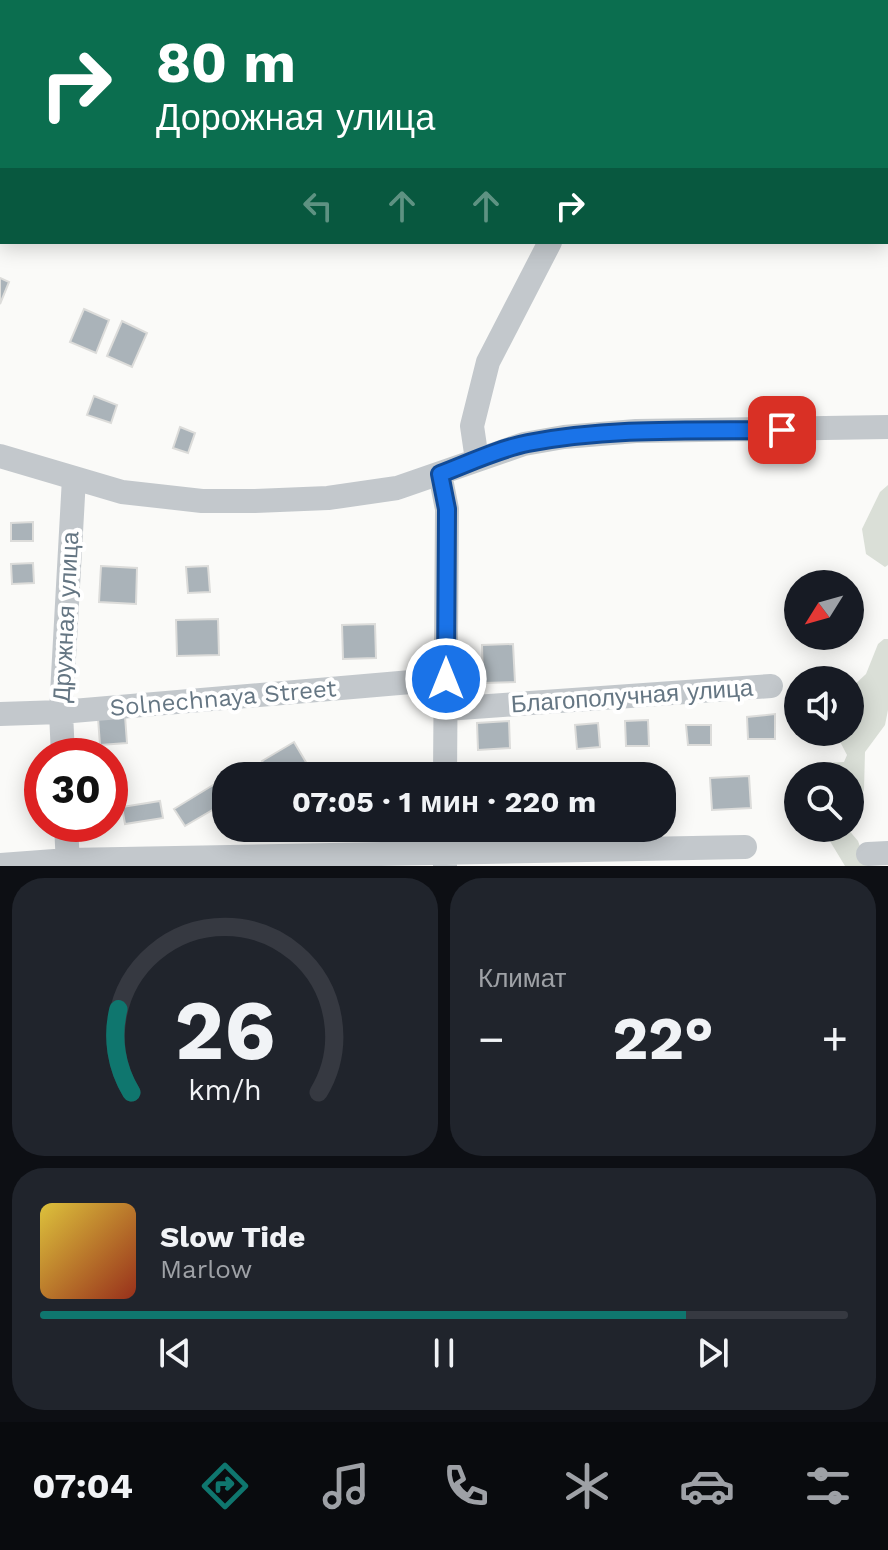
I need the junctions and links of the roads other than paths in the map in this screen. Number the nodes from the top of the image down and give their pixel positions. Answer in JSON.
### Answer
{"nodes":[{"id":1,"x":549,"y":244,"type":"edge"},
{"id":2,"x":888,"y":427,"type":"edge"},
{"id":3,"x":0,"y":456,"type":"edge"},
{"id":4,"x":477,"y":460,"type":"junction"},
{"id":5,"x":440,"y":474,"type":"junction"},
{"id":6,"x":74,"y":478,"type":"junction"},
{"id":7,"x":446,"y":679,"type":"junction"},
{"id":8,"x":771,"y":686,"type":"dead end"},
{"id":9,"x":446,"y":709,"type":"junction"},
{"id":10,"x":61,"y":712,"type":"junction"},
{"id":11,"x":0,"y":714,"type":"edge"},
{"id":12,"x":62,"y":738,"type":"edge"},
{"id":13,"x":445,"y":762,"type":"edge"},
{"id":14,"x":67,"y":842,"type":"edge"},
{"id":15,"x":745,"y":847,"type":"dead end"},
{"id":16,"x":445,"y":848,"type":"edge"},
{"id":17,"x":68,"y":863,"type":"edge"},
{"id":18,"x":0,"y":865,"type":"edge"}],
"edges":[{"from":1,"to":4,"type":"street"},
{"from":2,"to":4,"type":"street"},
{"from":3,"to":6,"type":"street"},
{"from":4,"to":5,"type":"street"},
{"from":5,"to":6,"type":"street"},
{"from":5,"to":7,"type":"street"},
{"from":6,"to":10,"type":"street","name":"Дружная улица"},
{"from":7,"to":9,"type":"street"},
{"from":7,"to":10,"type":"street","name":"Solnechnaya Street"},
{"from":8,"to":9,"type":"street","name":"Благополучная улица"},
{"from":9,"to":13,"type":"street"},
{"from":10,"to":11,"type":"street","name":"Solnechnaya Street"},
{"from":10,"to":12,"type":"street","name":"Дружная улица"},
{"from":14,"to":17,"type":"street"},
{"from":15,"to":16,"type":"street"},
{"from":16,"to":17,"type":"street"},
{"from":17,"to":18,"type":"street"}]}
